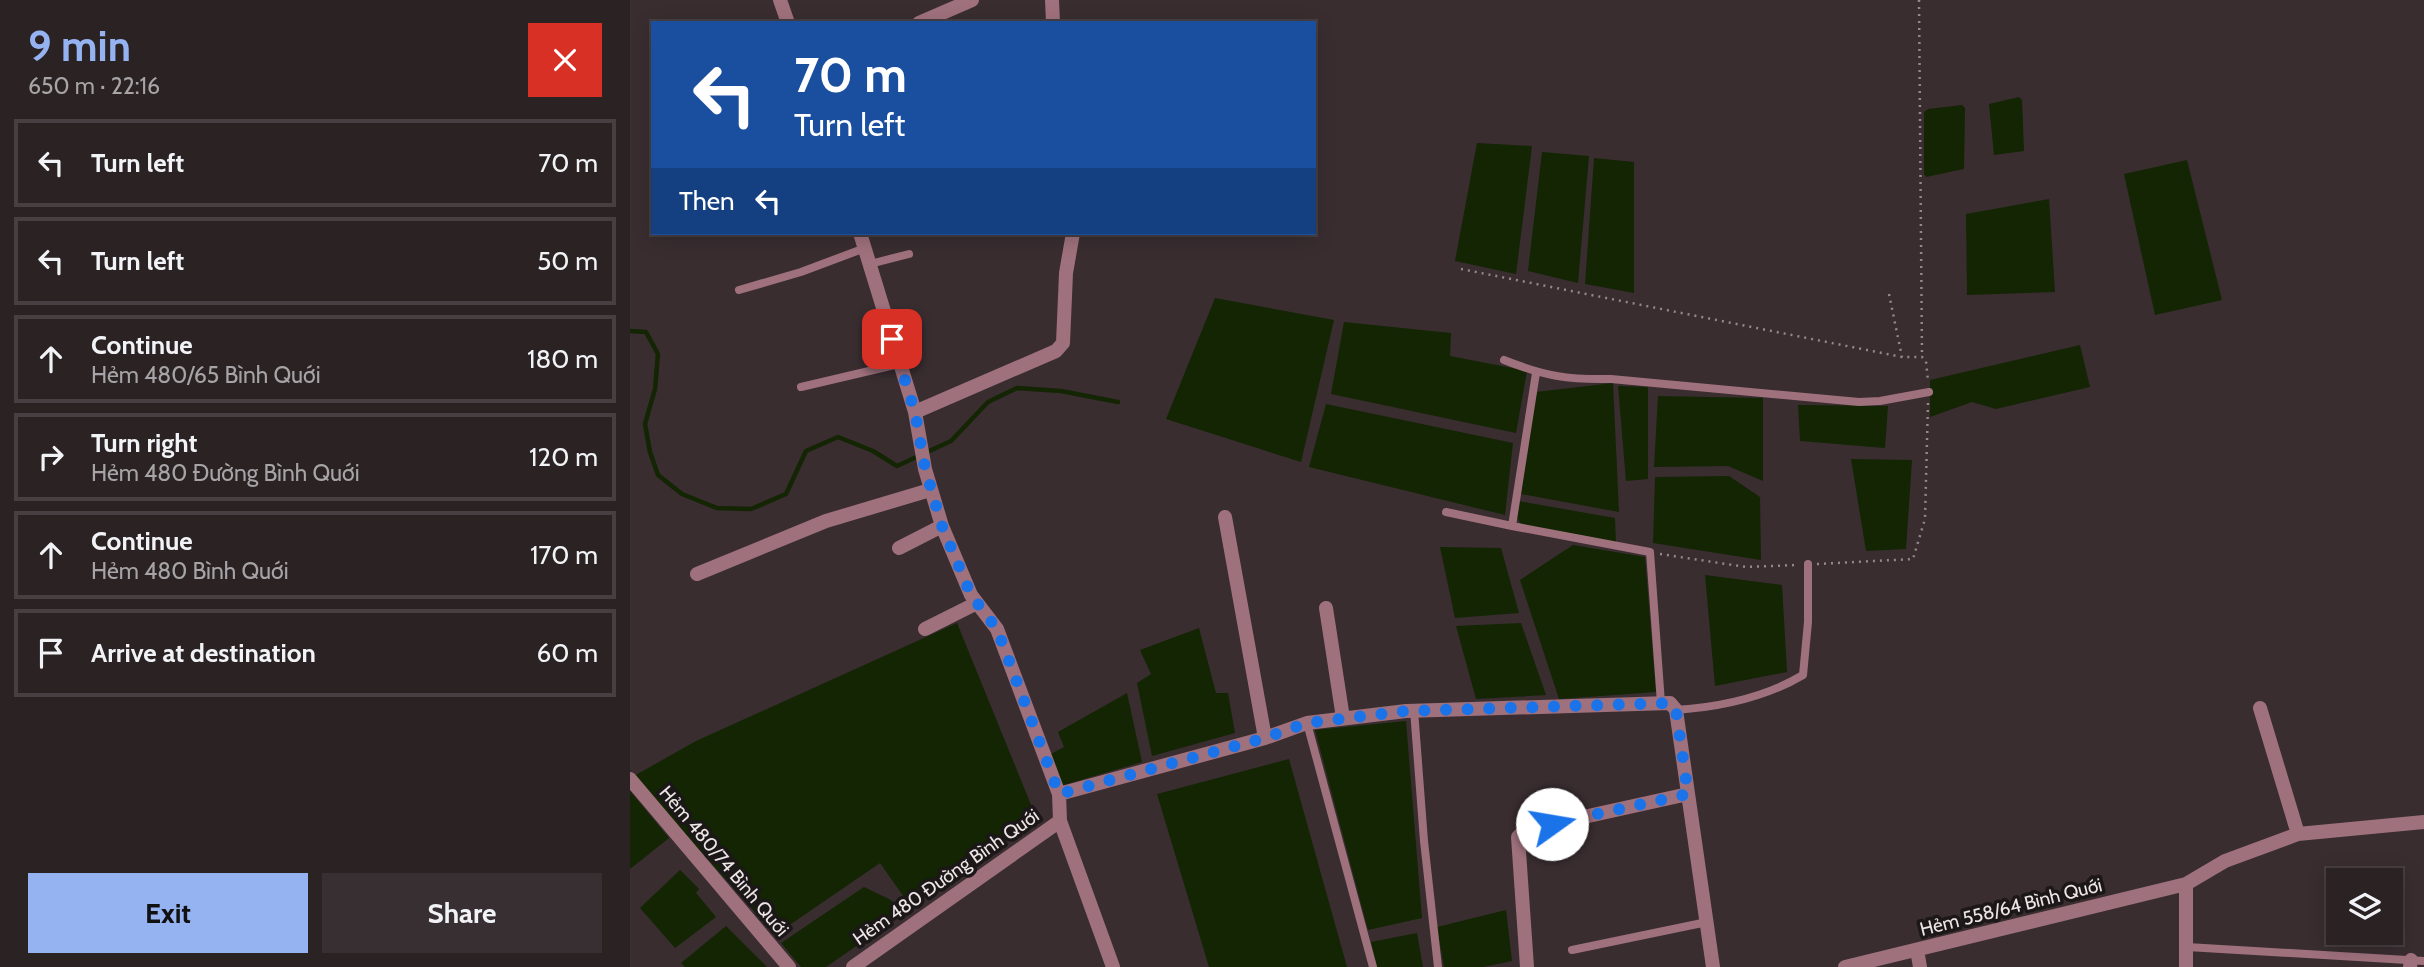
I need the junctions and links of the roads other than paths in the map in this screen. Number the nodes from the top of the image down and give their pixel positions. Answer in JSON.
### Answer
{"nodes":[{"id":1,"x":780,"y":0,"type":"edge"},
{"id":2,"x":972,"y":0,"type":"edge"},
{"id":3,"x":1052,"y":0,"type":"edge"},
{"id":4,"x":787,"y":21,"type":"edge"},
{"id":5,"x":924,"y":21,"type":"edge"},
{"id":6,"x":1053,"y":21,"type":"edge"},
{"id":7,"x":861,"y":235,"type":"edge"},
{"id":8,"x":1073,"y":235,"type":"edge"},
{"id":9,"x":865,"y":248,"type":"junction"},
{"id":10,"x":909,"y":254,"type":"dead end"},
{"id":11,"x":870,"y":264,"type":"junction"},
{"id":12,"x":739,"y":290,"type":"dead end"},
{"id":13,"x":1504,"y":360,"type":"dead end"},
{"id":14,"x":899,"y":364,"type":"junction"},
{"id":15,"x":1535,"y":373,"type":"junction"},
{"id":16,"x":801,"y":387,"type":"dead end"},
{"id":17,"x":1929,"y":392,"type":"road end"},
{"id":18,"x":915,"y":412,"type":"junction"},
{"id":19,"x":930,"y":491,"type":"junction"},
{"id":20,"x":1446,"y":512,"type":"dead end"},
{"id":21,"x":1225,"y":517,"type":"dead end"},
{"id":22,"x":942,"y":526,"type":"junction"},
{"id":23,"x":1512,"y":526,"type":"junction"},
{"id":24,"x":899,"y":548,"type":"dead end"},
{"id":25,"x":1808,"y":564,"type":"road end"},
{"id":26,"x":697,"y":574,"type":"dead end"},
{"id":27,"x":977,"y":603,"type":"junction"},
{"id":28,"x":1326,"y":608,"type":"dead end"},
{"id":29,"x":925,"y":629,"type":"dead end"},
{"id":30,"x":1661,"y":703,"type":"junction"},
{"id":31,"x":2260,"y":708,"type":"dead end"},
{"id":32,"x":1414,"y":710,"type":"junction"},
{"id":33,"x":1676,"y":710,"type":"junction"},
{"id":34,"x":1343,"y":718,"type":"junction"},
{"id":35,"x":1307,"y":723,"type":"junction"},
{"id":36,"x":1265,"y":738,"type":"junction"},
{"id":37,"x":630,"y":779,"type":"edge"},
{"id":38,"x":1059,"y":794,"type":"junction"},
{"id":39,"x":1688,"y":794,"type":"junction"},
{"id":40,"x":1060,"y":821,"type":"junction"},
{"id":41,"x":2424,"y":822,"type":"edge"},
{"id":42,"x":2298,"y":835,"type":"junction"},
{"id":43,"x":2186,"y":884,"type":"junction"},
{"id":44,"x":1707,"y":922,"type":"junction"},
{"id":45,"x":2187,"y":947,"type":"junction"},
{"id":46,"x":1572,"y":950,"type":"dead end"},
{"id":47,"x":1917,"y":950,"type":"junction"},
{"id":48,"x":2415,"y":962,"type":"edge"},
{"id":49,"x":1867,"y":964,"type":"edge"},
{"id":50,"x":789,"y":967,"type":"edge"},
{"id":51,"x":853,"y":967,"type":"edge"},
{"id":52,"x":1113,"y":967,"type":"edge"},
{"id":53,"x":1373,"y":967,"type":"edge"},
{"id":54,"x":1438,"y":967,"type":"edge"},
{"id":55,"x":1527,"y":967,"type":"edge"},
{"id":56,"x":1713,"y":967,"type":"edge"},
{"id":57,"x":1845,"y":967,"type":"edge"},
{"id":58,"x":1920,"y":967,"type":"edge"},
{"id":59,"x":2186,"y":967,"type":"edge"}],
"edges":[{"from":1,"to":4,"type":"street"},
{"from":2,"to":5,"type":"street"},
{"from":3,"to":6,"type":"street"},
{"from":7,"to":9,"type":"street","name":"Hẻm 480 Đường Bình Quới"},
{"from":8,"to":18,"type":"street"},
{"from":9,"to":11,"type":"street","name":"Hẻm 480 Đường Bình Quới"},
{"from":9,"to":12,"type":"lane"},
{"from":10,"to":11,"type":"lane"},
{"from":11,"to":14,"type":"street","name":"Hẻm 480 Đường Bình Quới"},
{"from":13,"to":15,"type":"lane"},
{"from":14,"to":16,"type":"lane"},
{"from":14,"to":18,"type":"street","name":"Hẻm 480 Đường Bình Quới"},
{"from":15,"to":17,"type":"lane"},
{"from":15,"to":23,"type":"lane"},
{"from":18,"to":19,"type":"street","name":"Hẻm 480 Đường Bình Quới"},
{"from":19,"to":22,"type":"street","name":"Hẻm 480 Đường Bình Quới"},
{"from":19,"to":26,"type":"street"},
{"from":20,"to":23,"type":"lane"},
{"from":21,"to":36,"type":"street"},
{"from":22,"to":24,"type":"street"},
{"from":22,"to":27,"type":"street","name":"Hẻm 480 Đường Bình Quới"},
{"from":23,"to":30,"type":"lane"},
{"from":25,"to":33,"type":"lane"},
{"from":27,"to":29,"type":"street"},
{"from":27,"to":38,"type":"street","name":"Hẻm 480 Đường Bình Quới"},
{"from":28,"to":34,"type":"street"},
{"from":30,"to":32,"type":"street"},
{"from":30,"to":33,"type":"street"},
{"from":31,"to":42,"type":"street"},
{"from":32,"to":34,"type":"street"},
{"from":32,"to":54,"type":"lane"},
{"from":33,"to":39,"type":"street"},
{"from":34,"to":35,"type":"street"},
{"from":35,"to":36,"type":"street"},
{"from":35,"to":53,"type":"lane"},
{"from":36,"to":38,"type":"street"},
{"from":37,"to":50,"type":"street","name":"Hẻm 480/74 Bình Quới"},
{"from":38,"to":40,"type":"street","name":"Hẻm 480 Đường Bình Quới"},
{"from":39,"to":44,"type":"street"},
{"from":39,"to":55,"type":"street"},
{"from":40,"to":51,"type":"street","name":"Hẻm 480 Đường Bình Quới"},
{"from":40,"to":52,"type":"street"},
{"from":41,"to":42,"type":"street","name":"Hẻm 558/64 Bình Quới"},
{"from":42,"to":43,"type":"street","name":"Hẻm 558/64 Bình Quới"},
{"from":43,"to":45,"type":"street"},
{"from":43,"to":47,"type":"street","name":"Hẻm 558/64 Bình Quới"},
{"from":44,"to":46,"type":"lane"},
{"from":44,"to":56,"type":"street"},
{"from":45,"to":48,"type":"lane"},
{"from":45,"to":59,"type":"street"},
{"from":47,"to":49,"type":"street","name":"Hẻm 558/64 Bình Quới"},
{"from":47,"to":58,"type":"street"},
{"from":49,"to":57,"type":"street","name":"Hẻm 558/64 Bình Quới"}]}
